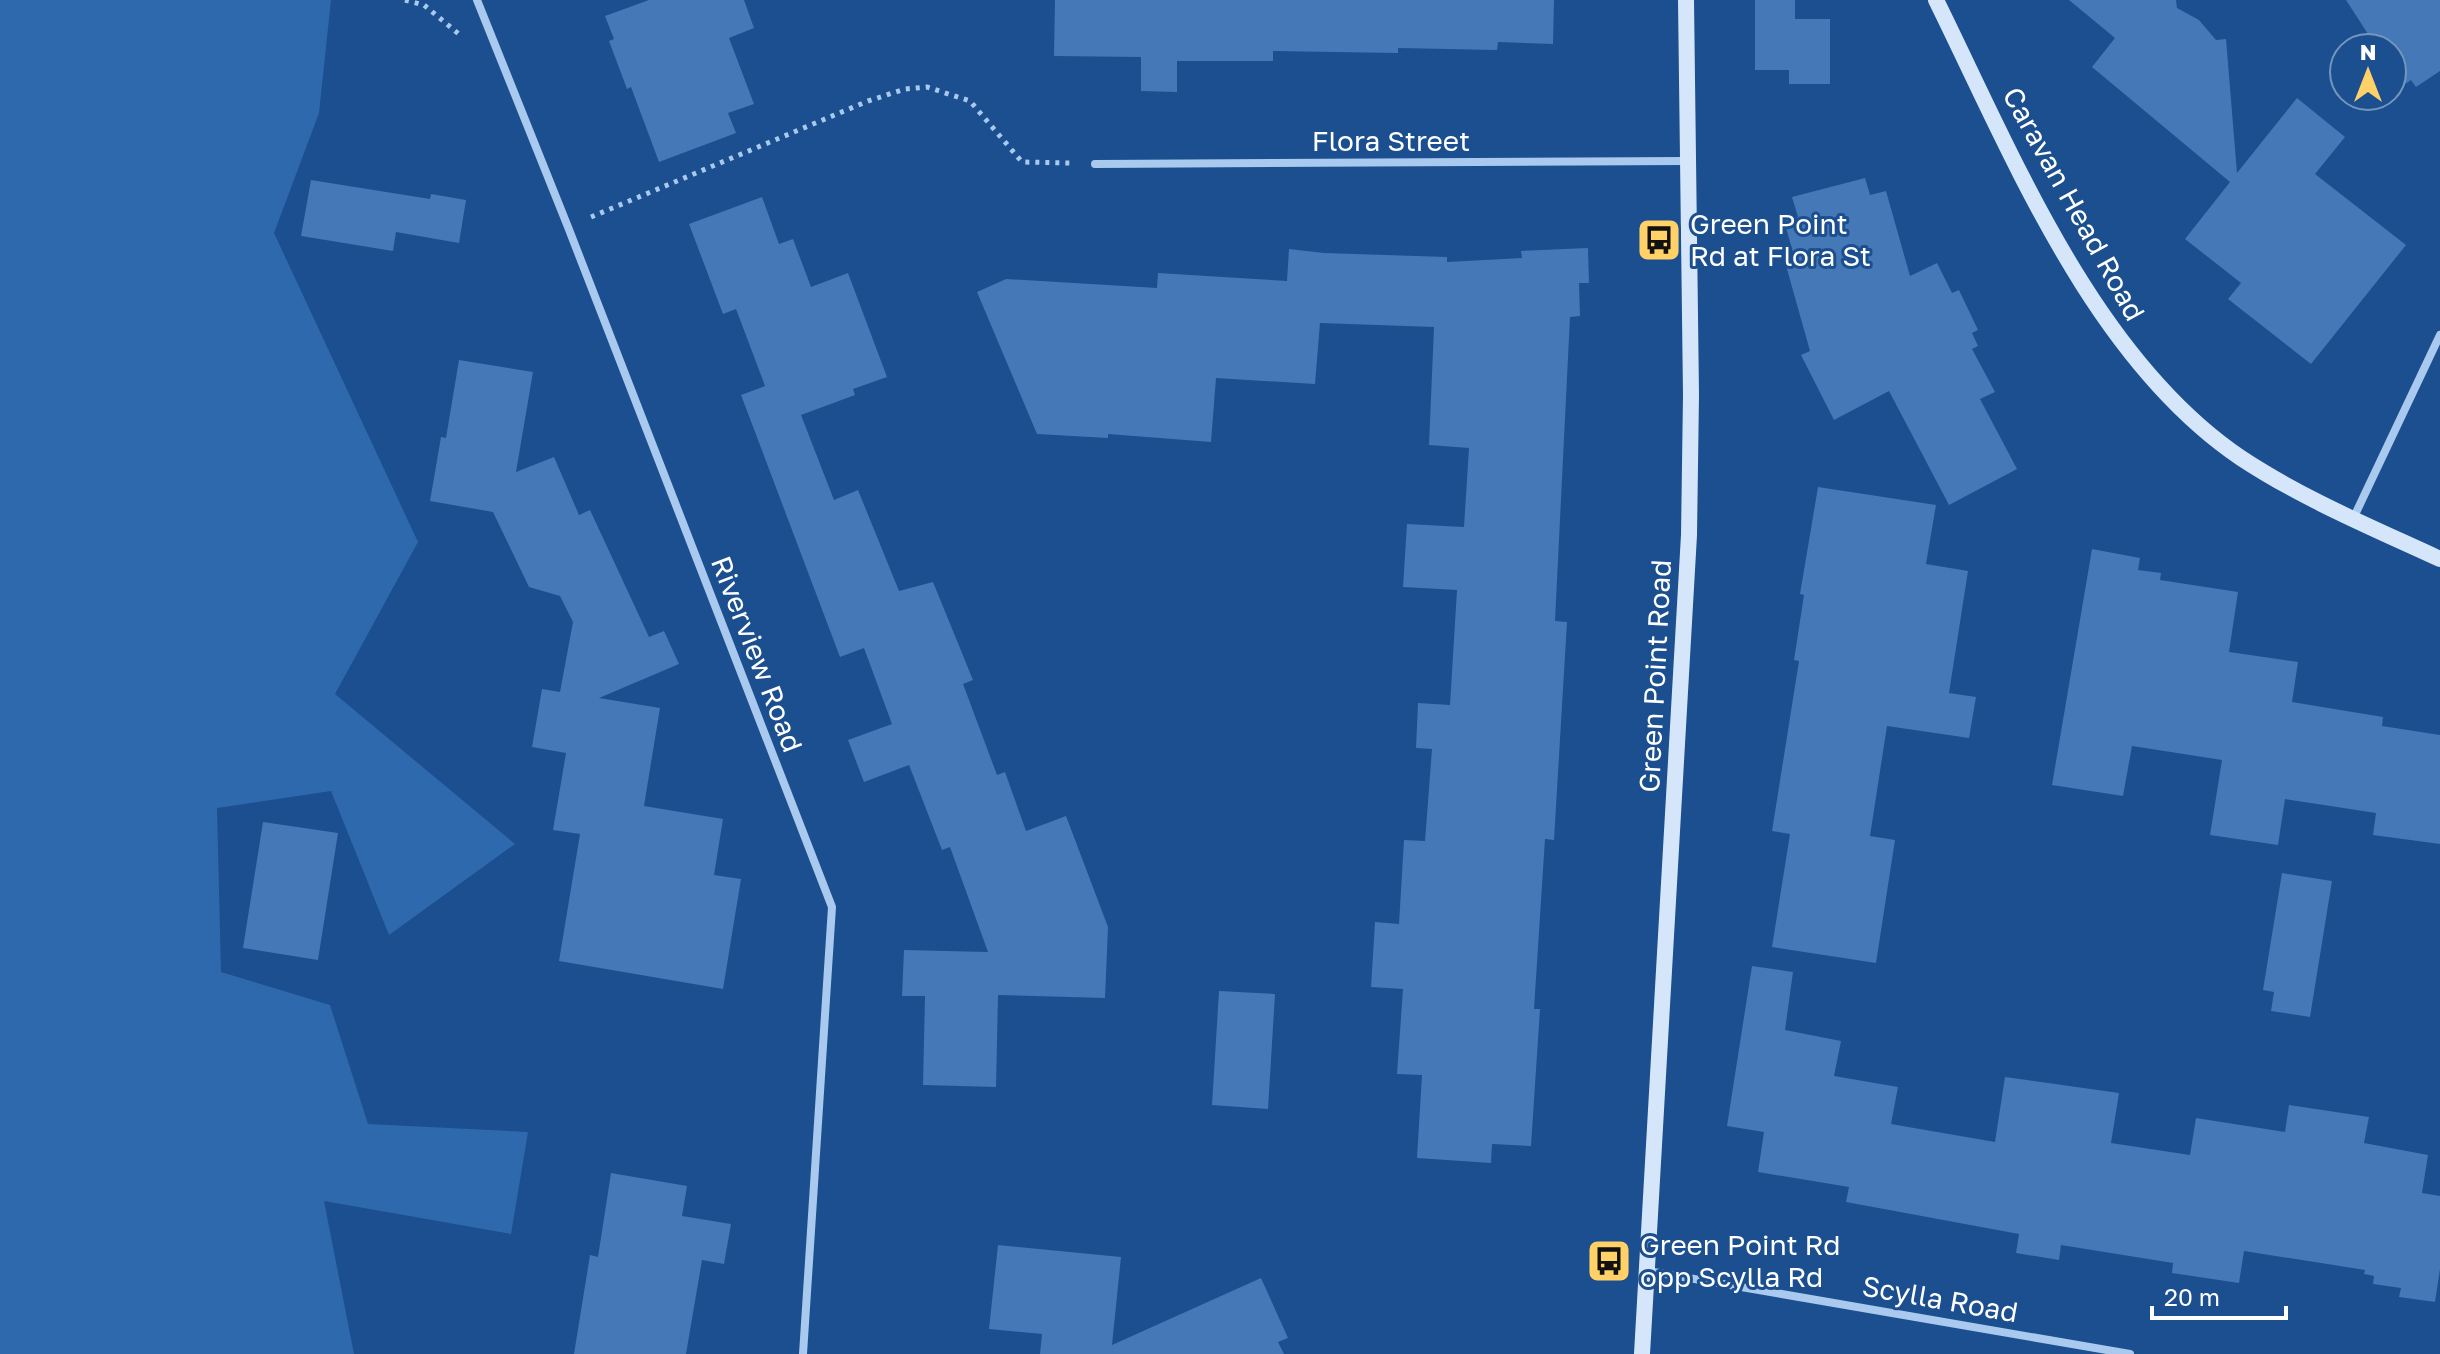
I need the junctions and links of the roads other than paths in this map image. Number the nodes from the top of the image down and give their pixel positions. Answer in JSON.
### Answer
{"nodes":[{"id":1,"x":477,"y":0,"type":"edge"},
{"id":2,"x":1686,"y":0,"type":"edge"},
{"id":3,"x":1936,"y":0,"type":"edge"},
{"id":4,"x":1686,"y":161,"type":"junction"},
{"id":5,"x":1095,"y":164,"type":"road end"},
{"id":6,"x":2440,"y":335,"type":"edge"},
{"id":7,"x":2353,"y":519,"type":"junction"},
{"id":8,"x":2440,"y":559,"type":"edge"},
{"id":9,"x":1648,"y":1271,"type":"junction"},
{"id":10,"x":803,"y":1354,"type":"edge"},
{"id":11,"x":1642,"y":1354,"type":"edge"},
{"id":12,"x":2130,"y":1354,"type":"edge"}],
"edges":[{"from":1,"to":10,"type":"street","name":"Riverview Road"},
{"from":2,"to":4,"type":"street","name":"Green Point Road"},
{"from":3,"to":7,"type":"street","name":"Caravan Head Road"},
{"from":4,"to":5,"type":"street","name":"Flora Street"},
{"from":4,"to":9,"type":"street","name":"Green Point Road"},
{"from":6,"to":7,"type":"street"},
{"from":7,"to":8,"type":"street","name":"Caravan Head Road"},
{"from":9,"to":11,"type":"street","name":"Green Point Road"},
{"from":9,"to":12,"type":"street","name":"Scylla Road"}]}
